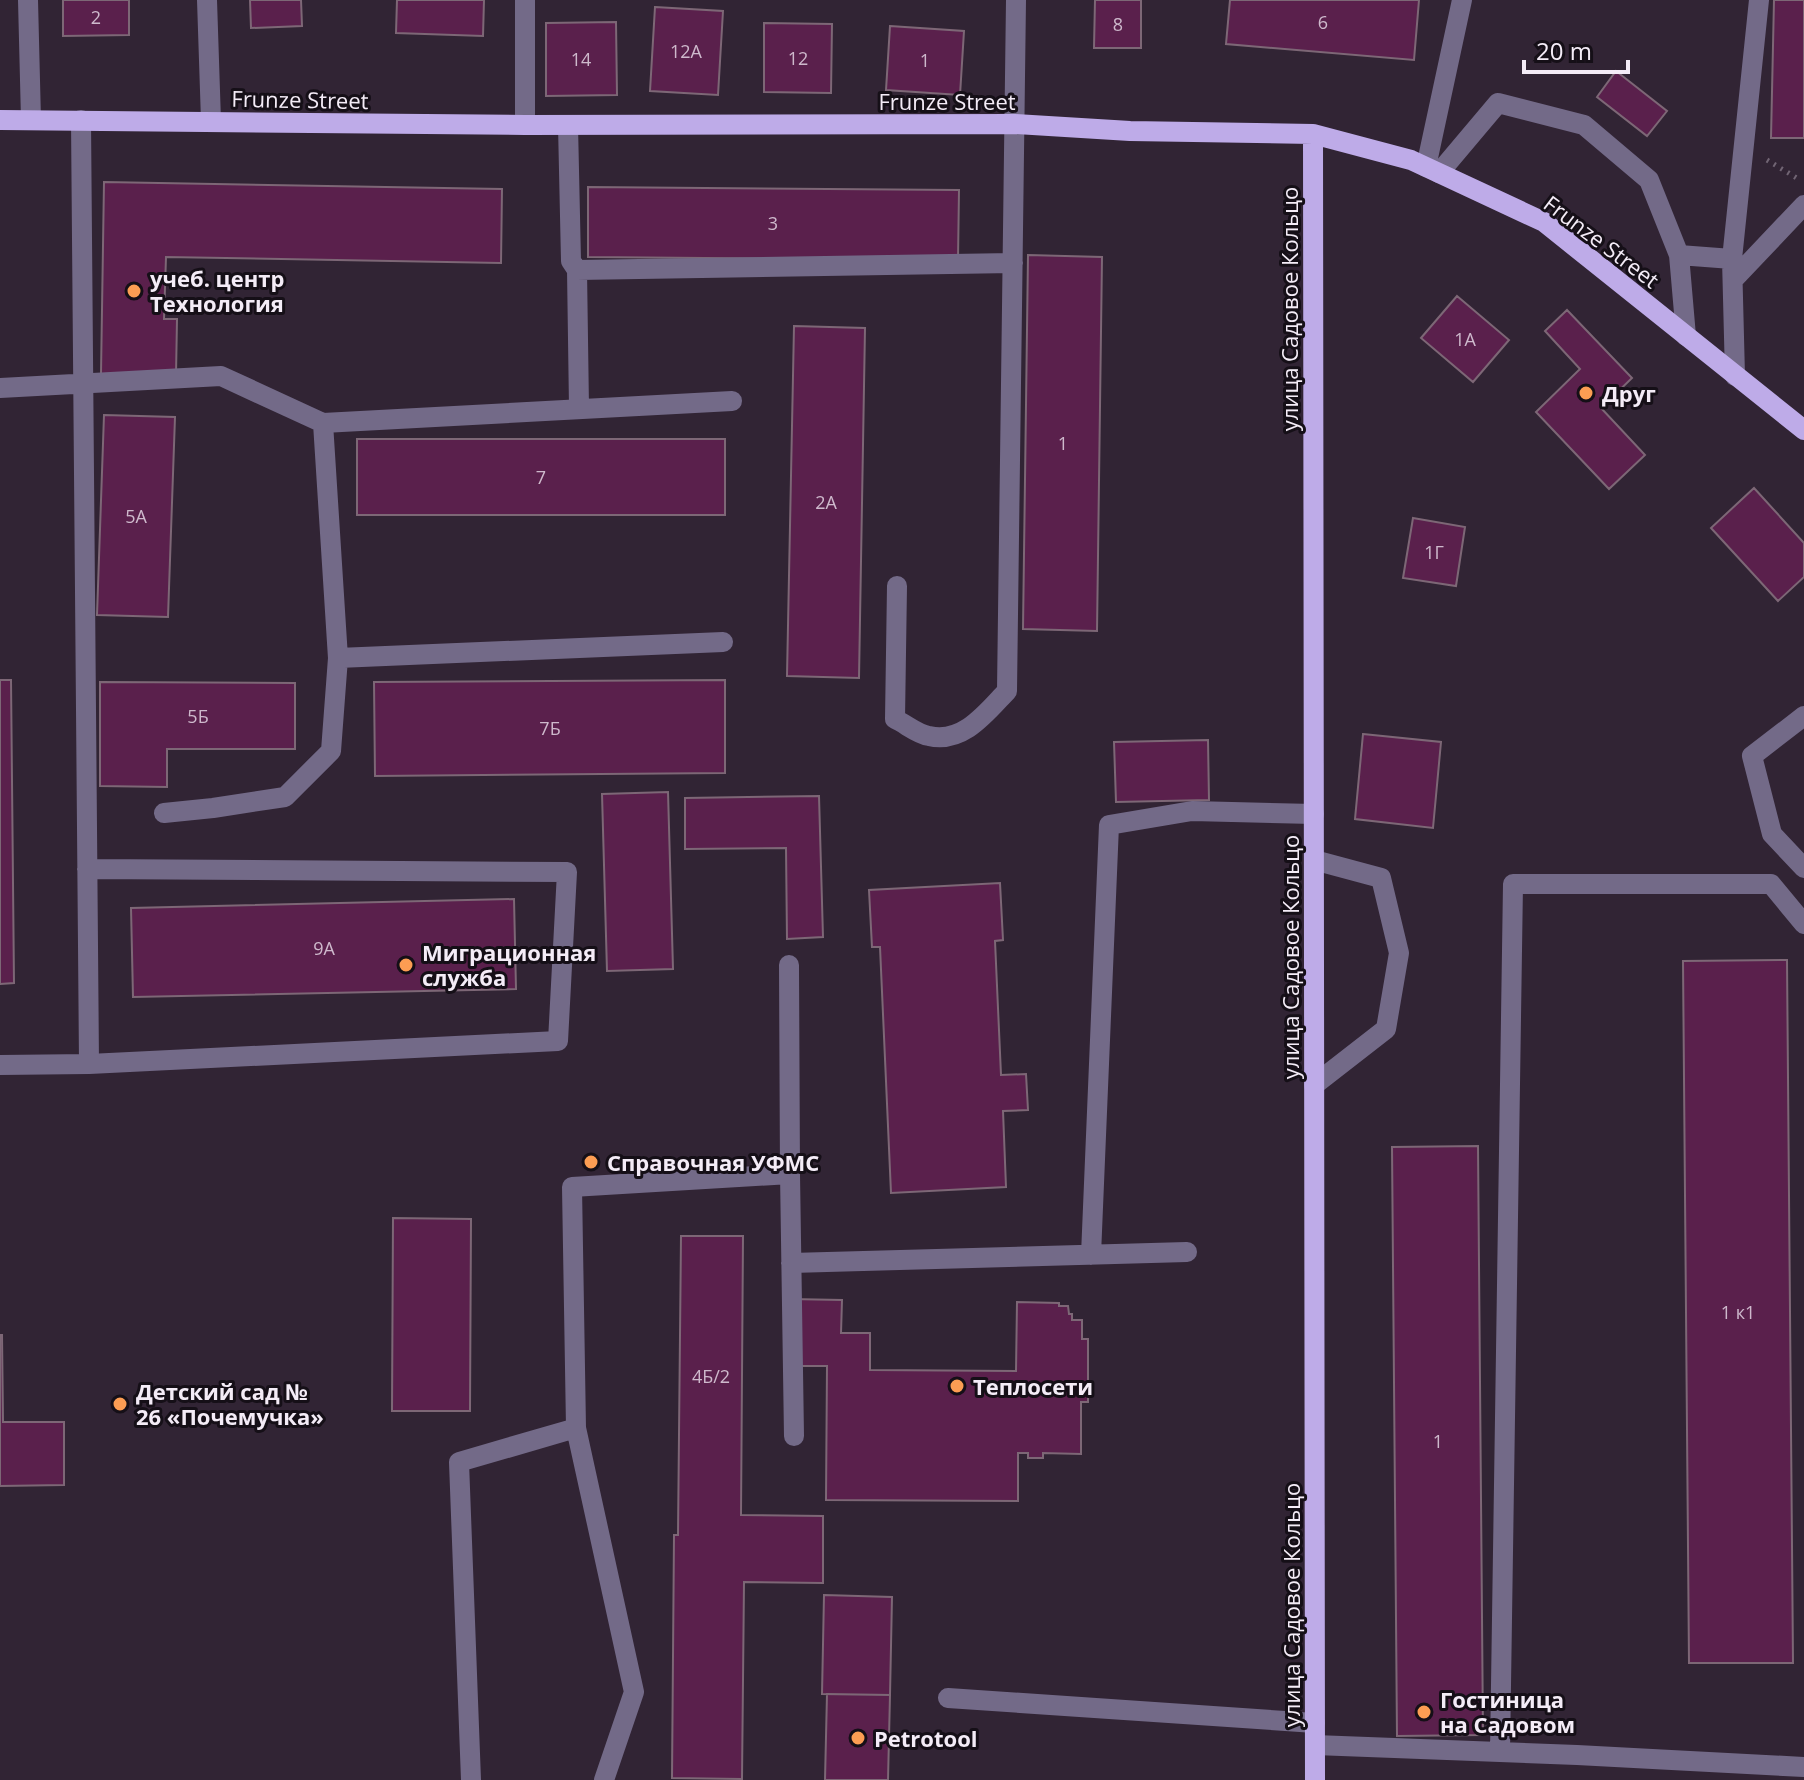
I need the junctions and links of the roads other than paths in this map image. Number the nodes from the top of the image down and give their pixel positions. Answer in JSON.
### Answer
{"nodes":[{"id":1,"x":28,"y":0,"type":"edge"},
{"id":2,"x":207,"y":0,"type":"edge"},
{"id":3,"x":525,"y":0,"type":"edge"},
{"id":4,"x":1016,"y":0,"type":"edge"},
{"id":5,"x":1462,"y":0,"type":"edge"},
{"id":6,"x":1759,"y":0,"type":"edge"},
{"id":7,"x":0,"y":120,"type":"edge"},
{"id":8,"x":31,"y":120,"type":"junction"},
{"id":9,"x":81,"y":120,"type":"junction"},
{"id":10,"x":211,"y":121,"type":"junction"},
{"id":11,"x":1015,"y":124,"type":"junction"},
{"id":12,"x":525,"y":125,"type":"junction"},
{"id":13,"x":568,"y":125,"type":"junction"},
{"id":14,"x":1313,"y":134,"type":"junction"},
{"id":15,"x":1432,"y":170,"type":"junction"},
{"id":16,"x":1804,"y":205,"type":"edge"},
{"id":17,"x":1679,"y":255,"type":"junction"},
{"id":18,"x":1013,"y":263,"type":"junction"},
{"id":19,"x":577,"y":270,"type":"junction"},
{"id":20,"x":1733,"y":270,"type":"junction"},
{"id":21,"x":1686,"y":336,"type":"junction"},
{"id":22,"x":1735,"y":376,"type":"junction"},
{"id":23,"x":83,"y":383,"type":"junction"},
{"id":24,"x":0,"y":388,"type":"edge"},
{"id":25,"x":732,"y":401,"type":"dead end"},
{"id":26,"x":579,"y":408,"type":"junction"},
{"id":27,"x":323,"y":423,"type":"junction"},
{"id":28,"x":1804,"y":430,"type":"edge"},
{"id":29,"x":897,"y":586,"type":"dead end"},
{"id":30,"x":723,"y":642,"type":"dead end"},
{"id":31,"x":338,"y":658,"type":"junction"},
{"id":32,"x":1804,"y":716,"type":"edge"},
{"id":33,"x":164,"y":813,"type":"dead end"},
{"id":34,"x":1314,"y":814,"type":"junction"},
{"id":35,"x":1314,"y":860,"type":"junction"},
{"id":36,"x":1804,"y":868,"type":"edge"},
{"id":37,"x":87,"y":869,"type":"junction"},
{"id":38,"x":1804,"y":924,"type":"edge"},
{"id":39,"x":789,"y":965,"type":"dead end"},
{"id":40,"x":89,"y":1064,"type":"junction"},
{"id":41,"x":0,"y":1065,"type":"edge"},
{"id":42,"x":1314,"y":1085,"type":"junction"},
{"id":43,"x":790,"y":1174,"type":"junction"},
{"id":44,"x":1187,"y":1252,"type":"dead end"},
{"id":45,"x":1091,"y":1255,"type":"junction"},
{"id":46,"x":791,"y":1263,"type":"junction"},
{"id":47,"x":576,"y":1428,"type":"junction"},
{"id":48,"x":794,"y":1436,"type":"dead end"},
{"id":49,"x":948,"y":1698,"type":"dead end"},
{"id":50,"x":1315,"y":1723,"type":"junction"},
{"id":51,"x":1315,"y":1745,"type":"junction"},
{"id":52,"x":1500,"y":1752,"type":"junction"},
{"id":53,"x":1804,"y":1767,"type":"edge"},
{"id":54,"x":471,"y":1780,"type":"edge"},
{"id":55,"x":604,"y":1780,"type":"edge"},
{"id":56,"x":1315,"y":1780,"type":"edge"}],
"edges":[{"from":1,"to":8,"type":"street"},
{"from":2,"to":10,"type":"street"},
{"from":3,"to":12,"type":"street"},
{"from":4,"to":11,"type":"street"},
{"from":5,"to":15,"type":"street"},
{"from":6,"to":20,"type":"street"},
{"from":7,"to":8,"type":"main road","name":"Frunze Street"},
{"from":8,"to":9,"type":"main road","name":"Frunze Street"},
{"from":9,"to":10,"type":"main road","name":"Frunze Street"},
{"from":9,"to":23,"type":"street"},
{"from":10,"to":12,"type":"main road","name":"Frunze Street"},
{"from":11,"to":13,"type":"main road","name":"Frunze Street"},
{"from":11,"to":14,"type":"main road","name":"Frunze Street"},
{"from":11,"to":18,"type":"street"},
{"from":12,"to":13,"type":"main road","name":"Frunze Street"},
{"from":13,"to":19,"type":"street"},
{"from":14,"to":15,"type":"main road","name":"Frunze Street"},
{"from":14,"to":34,"type":"main road","name":"улица Садовое Кольцо"},
{"from":15,"to":17,"type":"street"},
{"from":15,"to":21,"type":"main road","name":"Frunze Street"},
{"from":16,"to":20,"type":"street"},
{"from":17,"to":20,"type":"street"},
{"from":17,"to":21,"type":"street"},
{"from":18,"to":19,"type":"street"},
{"from":18,"to":29,"type":"street"},
{"from":19,"to":26,"type":"street"},
{"from":20,"to":22,"type":"street"},
{"from":21,"to":22,"type":"main road","name":"Frunze Street"},
{"from":22,"to":28,"type":"main road","name":"Frunze Street"},
{"from":23,"to":24,"type":"street"},
{"from":23,"to":27,"type":"street"},
{"from":23,"to":37,"type":"street"},
{"from":25,"to":26,"type":"street"},
{"from":26,"to":27,"type":"street"},
{"from":27,"to":31,"type":"street"},
{"from":30,"to":31,"type":"street"},
{"from":31,"to":33,"type":"street"},
{"from":32,"to":36,"type":"street"},
{"from":34,"to":35,"type":"main road","name":"улица Садовое Кольцо"},
{"from":34,"to":45,"type":"street"},
{"from":35,"to":42,"type":"main road","name":"улица Садовое Кольцо"},
{"from":35,"to":42,"type":"street"},
{"from":37,"to":40,"type":"street"},
{"from":37,"to":40,"type":"street"},
{"from":38,"to":52,"type":"street"},
{"from":39,"to":43,"type":"street"},
{"from":40,"to":41,"type":"street"},
{"from":42,"to":50,"type":"main road","name":"улица Садовое Кольцо"},
{"from":43,"to":46,"type":"street"},
{"from":43,"to":47,"type":"street"},
{"from":44,"to":45,"type":"street"},
{"from":45,"to":46,"type":"street"},
{"from":46,"to":48,"type":"street"},
{"from":47,"to":54,"type":"street"},
{"from":47,"to":55,"type":"street"},
{"from":49,"to":50,"type":"street"},
{"from":50,"to":51,"type":"main road","name":"улица Садовое Кольцо"},
{"from":51,"to":52,"type":"street"},
{"from":51,"to":56,"type":"main road","name":"улица Садовое Кольцо"},
{"from":52,"to":53,"type":"street"}]}
